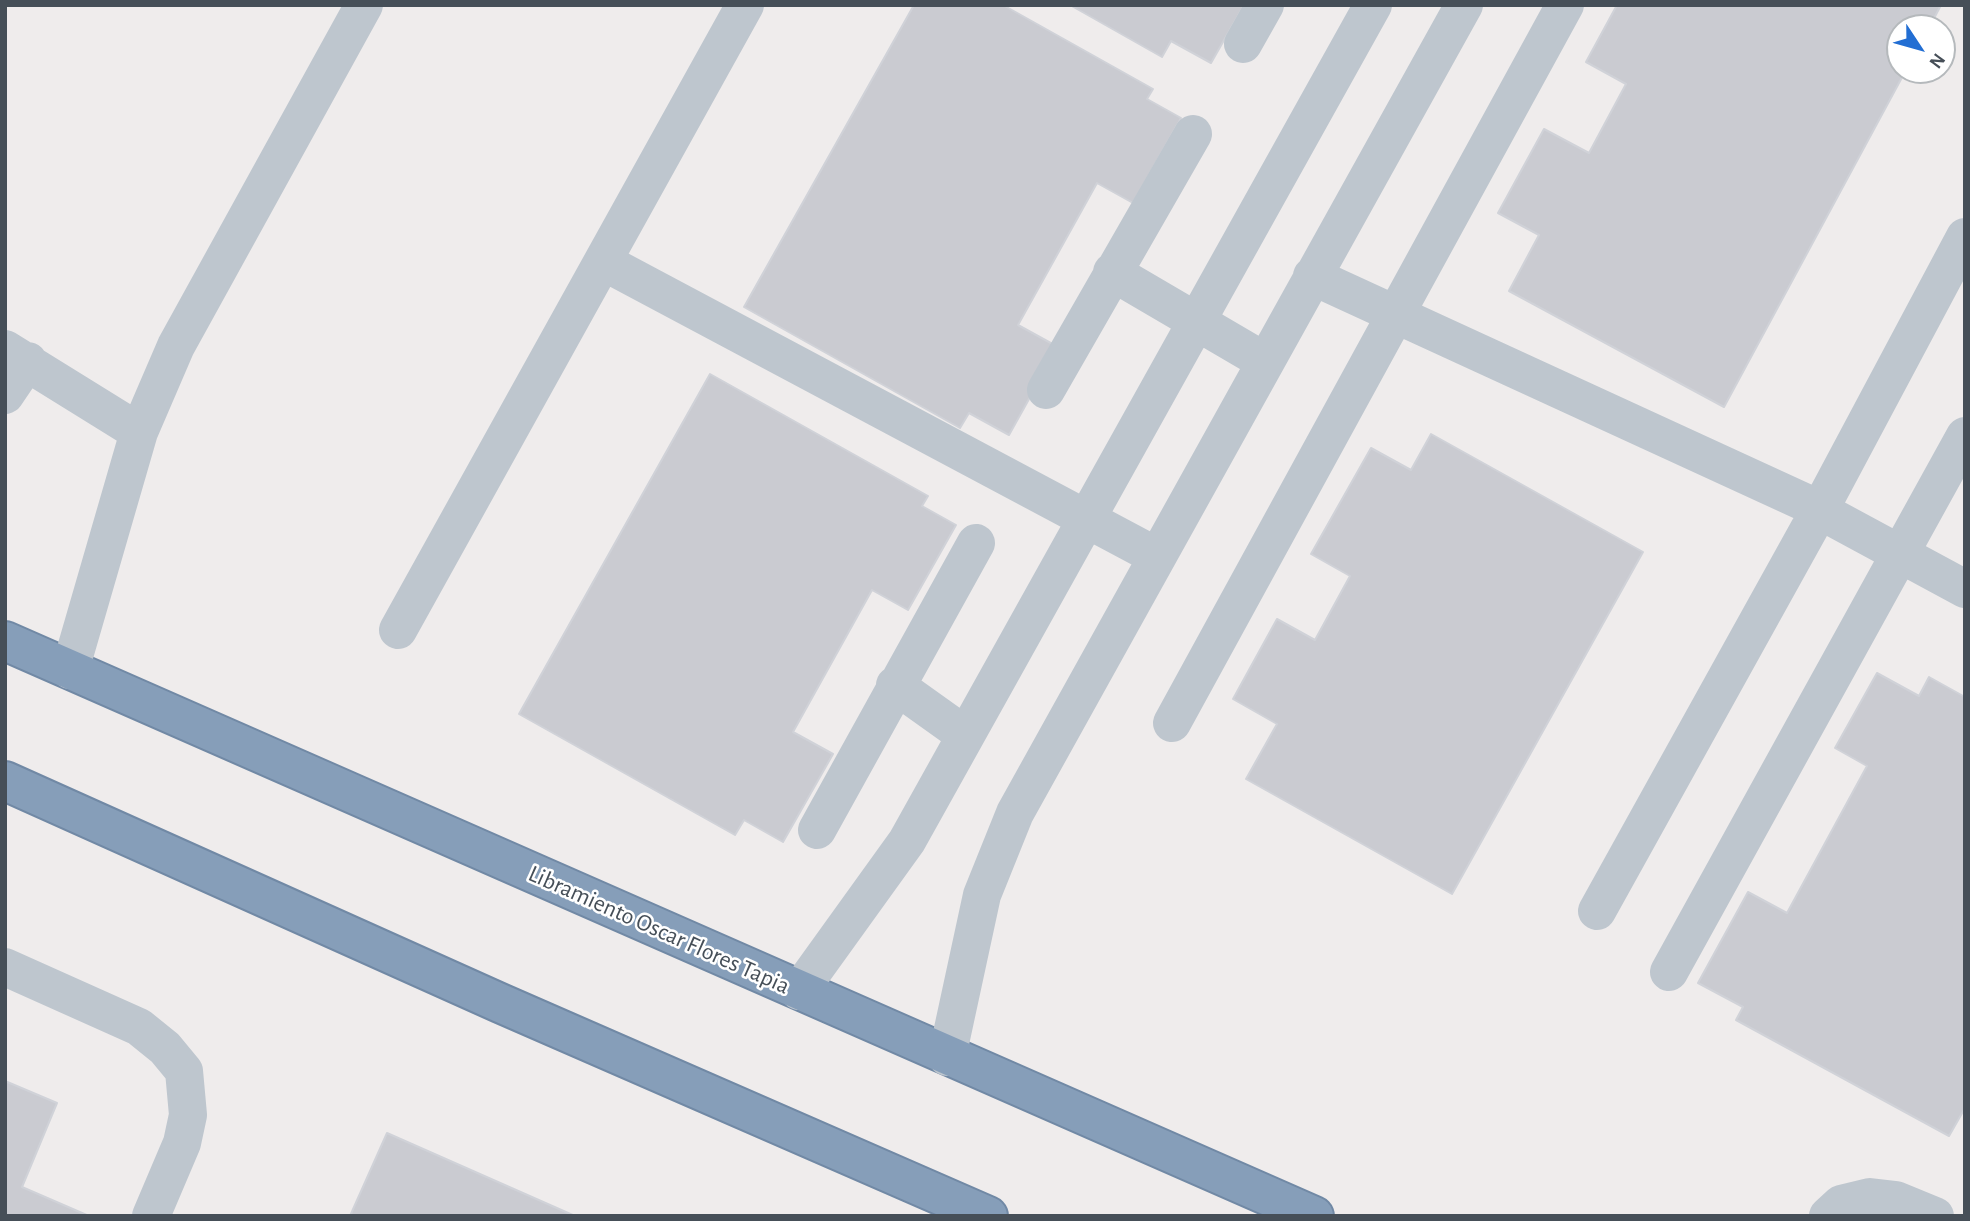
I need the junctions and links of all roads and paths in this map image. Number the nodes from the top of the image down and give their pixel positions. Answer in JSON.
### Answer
{"nodes":[{"id":1,"x":364,"y":5,"type":"edge"},
{"id":2,"x":745,"y":5,"type":"edge"},
{"id":3,"x":1265,"y":5,"type":"edge"},
{"id":4,"x":1373,"y":5,"type":"edge"},
{"id":5,"x":1464,"y":5,"type":"edge"},
{"id":6,"x":1565,"y":5,"type":"edge"},
{"id":7,"x":1243,"y":44,"type":"dead end"},
{"id":8,"x":1193,"y":134,"type":"dead end"},
{"id":9,"x":1965,"y":237,"type":"edge"},
{"id":10,"x":604,"y":262,"type":"junction"},
{"id":11,"x":1112,"y":272,"type":"junction"},
{"id":12,"x":1312,"y":276,"type":"junction"},
{"id":13,"x":1397,"y":314,"type":"junction"},
{"id":14,"x":1196,"y":320,"type":"junction"},
{"id":15,"x":17,"y":355,"type":"edge"},
{"id":16,"x":1264,"y":361,"type":"junction"},
{"id":17,"x":1046,"y":390,"type":"dead end"},
{"id":18,"x":5,"y":395,"type":"edge"},
{"id":19,"x":139,"y":432,"type":"junction"},
{"id":20,"x":1965,"y":436,"type":"edge"},
{"id":21,"x":1819,"y":511,"type":"junction"},
{"id":22,"x":1084,"y":521,"type":"junction"},
{"id":23,"x":976,"y":543,"type":"dead end"},
{"id":24,"x":1900,"y":554,"type":"junction"},
{"id":25,"x":1156,"y":556,"type":"junction"},
{"id":26,"x":1965,"y":589,"type":"edge"},
{"id":27,"x":398,"y":630,"type":"dead end"},
{"id":28,"x":5,"y":642,"type":"edge"},
{"id":29,"x":70,"y":670,"type":"junction"},
{"id":30,"x":895,"y":685,"type":"junction"},
{"id":31,"x":1172,"y":723,"type":"dead end"},
{"id":32,"x":965,"y":734,"type":"junction"},
{"id":33,"x":5,"y":781,"type":"edge"},
{"id":34,"x":817,"y":830,"type":"dead end"},
{"id":35,"x":1597,"y":911,"type":"dead end"},
{"id":36,"x":5,"y":967,"type":"edge"},
{"id":37,"x":1669,"y":972,"type":"dead end"},
{"id":38,"x":799,"y":991,"type":"junction"},
{"id":39,"x":947,"y":1057,"type":"junction"},
{"id":40,"x":151,"y":1216,"type":"edge"},
{"id":41,"x":988,"y":1216,"type":"edge"},
{"id":42,"x":1314,"y":1216,"type":"edge"},
{"id":43,"x":1828,"y":1216,"type":"edge"},
{"id":44,"x":1935,"y":1216,"type":"edge"}],
"edges":[{"from":1,"to":19,"type":"lane"},
{"from":2,"to":10,"type":"lane"},
{"from":3,"to":7,"type":"lane"},
{"from":4,"to":14,"type":"lane"},
{"from":5,"to":12,"type":"lane"},
{"from":6,"to":13,"type":"lane"},
{"from":8,"to":11,"type":"lane"},
{"from":9,"to":21,"type":"lane"},
{"from":10,"to":22,"type":"lane"},
{"from":10,"to":27,"type":"lane"},
{"from":11,"to":14,"type":"lane"},
{"from":11,"to":17,"type":"lane"},
{"from":12,"to":13,"type":"lane"},
{"from":12,"to":16,"type":"lane"},
{"from":13,"to":21,"type":"lane"},
{"from":13,"to":31,"type":"lane"},
{"from":14,"to":16,"type":"lane"},
{"from":14,"to":22,"type":"lane"},
{"from":15,"to":18,"type":"lane"},
{"from":15,"to":19,"type":"lane"},
{"from":16,"to":25,"type":"lane"},
{"from":19,"to":29,"type":"lane"},
{"from":20,"to":24,"type":"lane"},
{"from":21,"to":24,"type":"lane"},
{"from":21,"to":35,"type":"lane"},
{"from":22,"to":25,"type":"lane"},
{"from":22,"to":32,"type":"lane"},
{"from":23,"to":30,"type":"lane"},
{"from":24,"to":26,"type":"lane"},
{"from":24,"to":37,"type":"lane"},
{"from":25,"to":39,"type":"lane"},
{"from":28,"to":29,"type":"highway","name":"Libramiento Oscar Flores Tapia"},
{"from":29,"to":38,"type":"highway","name":"Libramiento Oscar Flores Tapia"},
{"from":30,"to":32,"type":"lane"},
{"from":30,"to":34,"type":"lane"},
{"from":32,"to":38,"type":"lane"},
{"from":33,"to":41,"type":"highway"},
{"from":36,"to":40,"type":"lane"},
{"from":38,"to":39,"type":"highway","name":"Libramiento Oscar Flores Tapia"},
{"from":39,"to":42,"type":"highway","name":"Libramiento Oscar Flores Tapia"},
{"from":43,"to":44,"type":"lane"}]}
